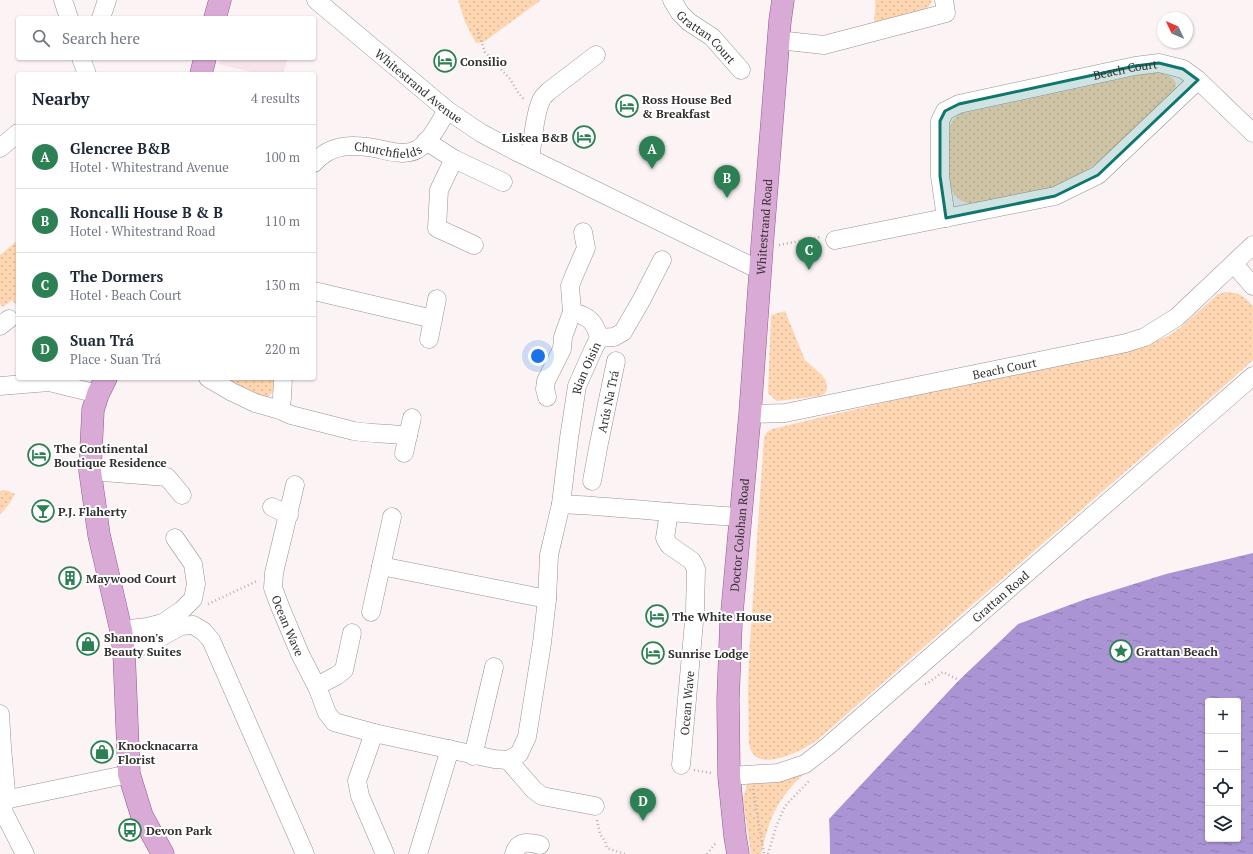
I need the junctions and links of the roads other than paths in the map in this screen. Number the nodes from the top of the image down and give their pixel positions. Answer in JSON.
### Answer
{"nodes":[{"id":1,"x":63,"y":0,"type":"edge"},
{"id":2,"x":107,"y":0,"type":"edge"},
{"id":3,"x":220,"y":0,"type":"edge"},
{"id":4,"x":316,"y":0,"type":"edge"},
{"id":5,"x":783,"y":0,"type":"edge"},
{"id":6,"x":944,"y":0,"type":"edge"},
{"id":7,"x":674,"y":1,"type":"edge"},
{"id":8,"x":68,"y":16,"type":"edge"},
{"id":9,"x":102,"y":16,"type":"edge"},
{"id":10,"x":216,"y":16,"type":"edge"},
{"id":11,"x":778,"y":40,"type":"junction"},
{"id":12,"x":596,"y":55,"type":"dead end"},
{"id":13,"x":204,"y":60,"type":"edge"},
{"id":14,"x":741,"y":70,"type":"dead end"},
{"id":15,"x":202,"y":72,"type":"edge"},
{"id":16,"x":1198,"y":80,"type":"junction"},
{"id":17,"x":447,"y":110,"type":"junction"},
{"id":18,"x":1253,"y":133,"type":"edge"},
{"id":19,"x":16,"y":135,"type":"edge"},
{"id":20,"x":426,"y":141,"type":"junction"},
{"id":21,"x":0,"y":148,"type":"edge"},
{"id":22,"x":530,"y":158,"type":"junction"},
{"id":23,"x":454,"y":159,"type":"junction"},
{"id":24,"x":316,"y":161,"type":"edge"},
{"id":25,"x":503,"y":182,"type":"dead end"},
{"id":26,"x":946,"y":218,"type":"junction"},
{"id":27,"x":583,"y":232,"type":"dead end"},
{"id":28,"x":835,"y":240,"type":"road end"},
{"id":29,"x":1253,"y":245,"type":"edge"},
{"id":30,"x":474,"y":246,"type":"dead end"},
{"id":31,"x":662,"y":260,"type":"dead end"},
{"id":32,"x":1234,"y":264,"type":"junction"},
{"id":33,"x":760,"y":269,"type":"junction"},
{"id":34,"x":1253,"y":286,"type":"edge"},
{"id":35,"x":316,"y":292,"type":"edge"},
{"id":36,"x":437,"y":299,"type":"dead end"},
{"id":37,"x":572,"y":312,"type":"junction"},
{"id":38,"x":433,"y":319,"type":"junction"},
{"id":39,"x":599,"y":338,"type":"junction"},
{"id":40,"x":429,"y":339,"type":"dead end"},
{"id":41,"x":616,"y":361,"type":"dead end"},
{"id":42,"x":1253,"y":376,"type":"edge"},
{"id":43,"x":211,"y":380,"type":"edge"},
{"id":44,"x":283,"y":380,"type":"edge"},
{"id":45,"x":0,"y":386,"type":"edge"},
{"id":46,"x":102,"y":386,"type":"edge"},
{"id":47,"x":547,"y":397,"type":"dead end"},
{"id":48,"x":280,"y":410,"type":"junction"},
{"id":49,"x":750,"y":414,"type":"junction"},
{"id":50,"x":412,"y":418,"type":"dead end"},
{"id":51,"x":568,"y":438,"type":"junction"},
{"id":52,"x":599,"y":443,"type":"junction"},
{"id":53,"x":90,"y":472,"type":"junction"},
{"id":54,"x":592,"y":481,"type":"dead end"},
{"id":55,"x":295,"y":485,"type":"dead end"},
{"id":56,"x":182,"y":495,"type":"dead end"},
{"id":57,"x":561,"y":504,"type":"junction"},
{"id":58,"x":272,"y":507,"type":"dead end"},
{"id":59,"x":669,"y":512,"type":"junction"},
{"id":60,"x":289,"y":515,"type":"junction"},
{"id":61,"x":392,"y":517,"type":"dead end"},
{"id":62,"x":741,"y":517,"type":"junction"},
{"id":63,"x":175,"y":538,"type":"dead end"},
{"id":64,"x":381,"y":566,"type":"junction"},
{"id":65,"x":547,"y":598,"type":"junction"},
{"id":66,"x":371,"y":612,"type":"dead end"},
{"id":67,"x":121,"y":630,"type":"junction"},
{"id":68,"x":352,"y":633,"type":"dead end"},
{"id":69,"x":124,"y":652,"type":"junction"},
{"id":70,"x":494,"y":668,"type":"dead end"},
{"id":71,"x":317,"y":686,"type":"junction"},
{"id":72,"x":0,"y":714,"type":"edge"},
{"id":73,"x":374,"y":733,"type":"junction"},
{"id":74,"x":450,"y":749,"type":"junction"},
{"id":75,"x":473,"y":756,"type":"junction"},
{"id":76,"x":508,"y":760,"type":"junction"},
{"id":77,"x":681,"y":765,"type":"dead end"},
{"id":78,"x":129,"y":774,"type":"junction"},
{"id":79,"x":720,"y":774,"type":"junction"},
{"id":80,"x":2,"y":801,"type":"edge"},
{"id":81,"x":595,"y":806,"type":"road end"},
{"id":82,"x":540,"y":846,"type":"dead end"},
{"id":83,"x":25,"y":854,"type":"edge"},
{"id":84,"x":163,"y":854,"type":"edge"},
{"id":85,"x":305,"y":854,"type":"edge"},
{"id":86,"x":384,"y":854,"type":"edge"},
{"id":87,"x":418,"y":854,"type":"edge"},
{"id":88,"x":514,"y":854,"type":"edge"},
{"id":89,"x":738,"y":854,"type":"edge"}],
"edges":[{"from":1,"to":8,"type":"street"},
{"from":2,"to":9,"type":"street"},
{"from":3,"to":10,"type":"main road"},
{"from":4,"to":17,"type":"street","name":"Whitestrand Avenue"},
{"from":5,"to":11,"type":"main road","name":"Whitestrand Road"},
{"from":6,"to":11,"type":"street"},
{"from":7,"to":14,"type":"street","name":"Grattan Court"},
{"from":11,"to":33,"type":"main road","name":"Whitestrand Road"},
{"from":12,"to":22,"type":"street"},
{"from":13,"to":15,"type":"main road"},
{"from":16,"to":18,"type":"street","name":"Beach Court"},
{"from":16,"to":26,"type":"street"},
{"from":16,"to":26,"type":"street","name":"Beach Court"},
{"from":17,"to":20,"type":"street","name":"Churchfields"},
{"from":17,"to":22,"type":"street","name":"Whitestrand Avenue"},
{"from":19,"to":21,"type":"street"},
{"from":20,"to":23,"type":"street"},
{"from":20,"to":24,"type":"street","name":"Churchfields"},
{"from":22,"to":33,"type":"street","name":"Whitestrand Avenue"},
{"from":23,"to":25,"type":"street"},
{"from":23,"to":30,"type":"street"},
{"from":26,"to":28,"type":"street"},
{"from":27,"to":37,"type":"street"},
{"from":29,"to":32,"type":"street","name":"Beach Court"},
{"from":31,"to":39,"type":"street"},
{"from":32,"to":34,"type":"street"},
{"from":32,"to":49,"type":"street","name":"Beach Court"},
{"from":33,"to":49,"type":"main road","name":"Whitestrand Road"},
{"from":35,"to":38,"type":"street"},
{"from":36,"to":38,"type":"street"},
{"from":37,"to":39,"type":"street","name":"Rian Oisin"},
{"from":37,"to":47,"type":"street"},
{"from":38,"to":40,"type":"street"},
{"from":39,"to":51,"type":"street","name":"Rian Oisin"},
{"from":41,"to":52,"type":"street","name":"Arús Na Trá"},
{"from":42,"to":79,"type":"street","name":"Grattan Road"},
{"from":43,"to":48,"type":"street"},
{"from":44,"to":48,"type":"street"},
{"from":45,"to":46,"type":"street"},
{"from":46,"to":53,"type":"main road"},
{"from":48,"to":50,"type":"street"},
{"from":49,"to":62,"type":"main road","name":"Doctor Colohan Road"},
{"from":51,"to":52,"type":"street","name":"Arús Na Trá"},
{"from":51,"to":57,"type":"street"},
{"from":52,"to":54,"type":"street","name":"Arús Na Trá"},
{"from":53,"to":56,"type":"street"},
{"from":53,"to":67,"type":"main road"},
{"from":55,"to":60,"type":"street","name":"Ocean Wave"},
{"from":57,"to":59,"type":"street"},
{"from":57,"to":65,"type":"street"},
{"from":58,"to":60,"type":"street"},
{"from":59,"to":62,"type":"street"},
{"from":59,"to":77,"type":"street","name":"Ocean Wave"},
{"from":60,"to":71,"type":"street","name":"Ocean Wave"},
{"from":61,"to":64,"type":"street"},
{"from":62,"to":79,"type":"main road","name":"Doctor Colohan Road"},
{"from":63,"to":67,"type":"street"},
{"from":64,"to":65,"type":"street"},
{"from":64,"to":66,"type":"street"},
{"from":65,"to":76,"type":"street"},
{"from":67,"to":69,"type":"main road"},
{"from":68,"to":71,"type":"street"},
{"from":69,"to":78,"type":"main road"},
{"from":69,"to":85,"type":"street"},
{"from":70,"to":75,"type":"street"},
{"from":71,"to":73,"type":"street","name":"Ocean Wave"},
{"from":72,"to":80,"type":"street"},
{"from":73,"to":74,"type":"street","name":"Ocean Wave"},
{"from":73,"to":86,"type":"street"},
{"from":74,"to":75,"type":"street","name":"Ocean Wave"},
{"from":74,"to":87,"type":"street"},
{"from":75,"to":76,"type":"street","name":"Ocean Wave"},
{"from":76,"to":81,"type":"street"},
{"from":78,"to":80,"type":"street"},
{"from":78,"to":84,"type":"main road"},
{"from":79,"to":89,"type":"main road","name":"Doctor Colohan Road"},
{"from":80,"to":83,"type":"street"},
{"from":82,"to":88,"type":"street"}]}
